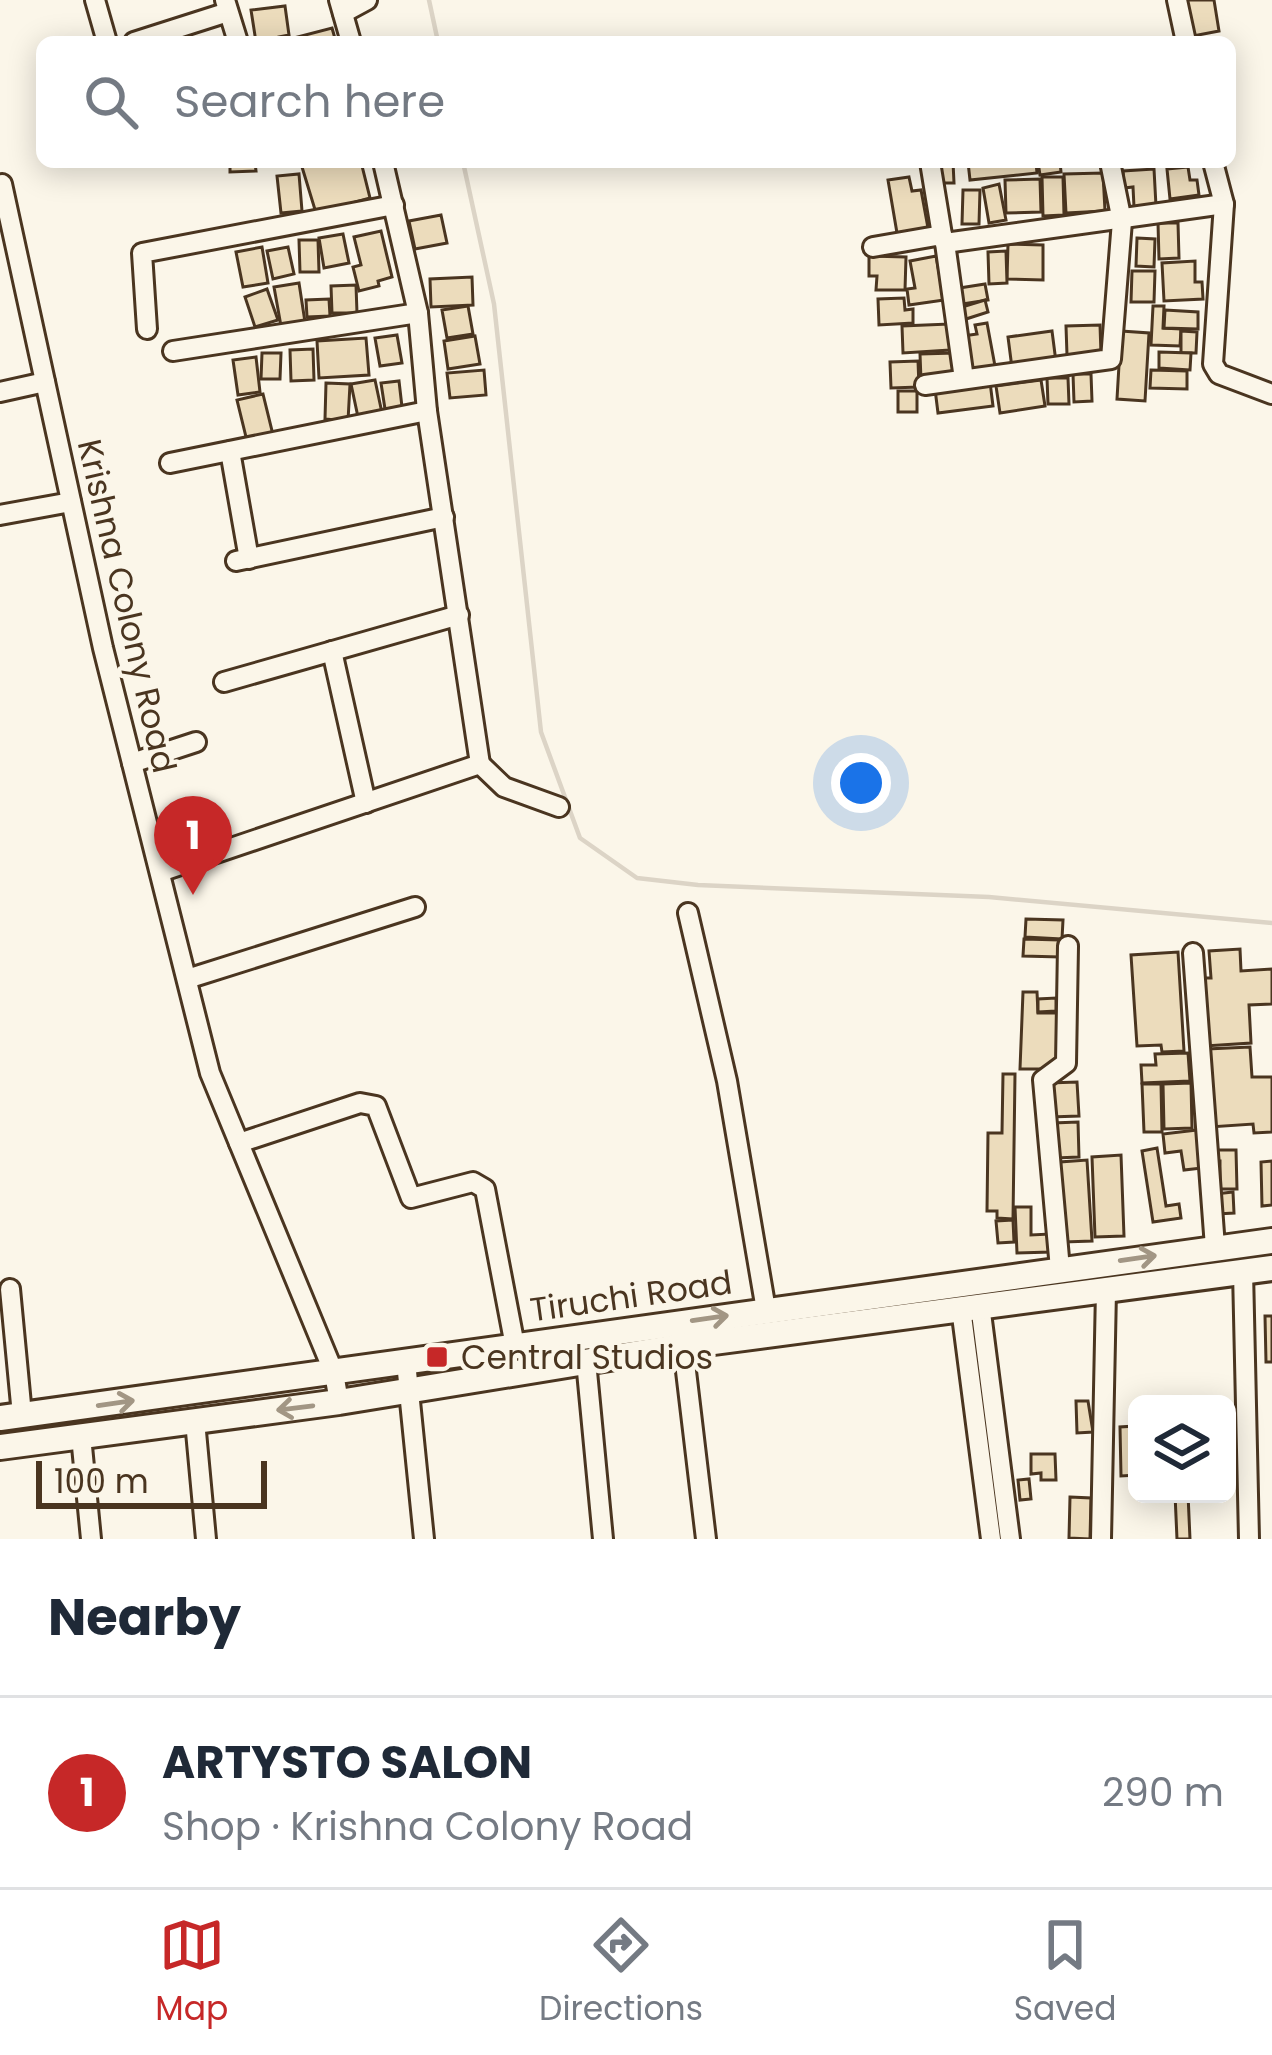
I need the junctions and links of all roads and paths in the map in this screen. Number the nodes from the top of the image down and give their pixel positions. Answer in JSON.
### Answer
{"nodes":[{"id":1,"x":95,"y":0,"type":"edge"},
{"id":2,"x":367,"y":0,"type":"edge"},
{"id":3,"x":1177,"y":0,"type":"edge"},
{"id":4,"x":226,"y":6,"type":"edge"},
{"id":5,"x":341,"y":7,"type":"edge"},
{"id":6,"x":105,"y":36,"type":"edge"},
{"id":7,"x":149,"y":36,"type":"edge"},
{"id":8,"x":236,"y":36,"type":"edge"},
{"id":9,"x":349,"y":36,"type":"edge"},
{"id":10,"x":1185,"y":36,"type":"edge"},
{"id":11,"x":385,"y":168,"type":"edge"},
{"id":12,"x":931,"y":168,"type":"edge"},
{"id":13,"x":1111,"y":168,"type":"edge"},
{"id":14,"x":1215,"y":168,"type":"edge"},
{"id":15,"x":2,"y":184,"type":"edge"},
{"id":16,"x":1224,"y":204,"type":"junction"},
{"id":17,"x":394,"y":205,"type":"junction"},
{"id":18,"x":1122,"y":221,"type":"junction"},
{"id":19,"x":944,"y":239,"type":"junction"},
{"id":20,"x":873,"y":248,"type":"dead end"},
{"id":21,"x":418,"y":313,"type":"junction"},
{"id":22,"x":147,"y":329,"type":"dead end"},
{"id":23,"x":172,"y":351,"type":"dead end"},
{"id":24,"x":964,"y":379,"type":"junction"},
{"id":25,"x":45,"y":382,"type":"junction"},
{"id":26,"x":925,"y":385,"type":"dead end"},
{"id":27,"x":0,"y":392,"type":"edge"},
{"id":28,"x":1272,"y":394,"type":"edge"},
{"id":29,"x":427,"y":411,"type":"junction"},
{"id":30,"x":230,"y":451,"type":"junction"},
{"id":31,"x":170,"y":463,"type":"dead end"},
{"id":32,"x":71,"y":502,"type":"junction"},
{"id":33,"x":0,"y":515,"type":"edge"},
{"id":34,"x":444,"y":517,"type":"junction"},
{"id":35,"x":459,"y":615,"type":"junction"},
{"id":36,"x":332,"y":651,"type":"junction"},
{"id":37,"x":224,"y":682,"type":"dead end"},
{"id":38,"x":196,"y":742,"type":"dead end"},
{"id":39,"x":132,"y":763,"type":"junction"},
{"id":40,"x":481,"y":764,"type":"junction"},
{"id":41,"x":366,"y":803,"type":"junction"},
{"id":42,"x":559,"y":807,"type":"dead end"},
{"id":43,"x":160,"y":872,"type":"junction"},
{"id":44,"x":415,"y":907,"type":"dead end"},
{"id":45,"x":688,"y":913,"type":"dead end"},
{"id":46,"x":1069,"y":946,"type":"dead end"},
{"id":47,"x":1193,"y":953,"type":"dead end"},
{"id":48,"x":187,"y":979,"type":"junction"},
{"id":49,"x":239,"y":1143,"type":"junction"},
{"id":50,"x":1272,"y":1241,"type":"edge"},
{"id":51,"x":1215,"y":1247,"type":"junction"},
{"id":52,"x":1272,"y":1268,"type":"edge"},
{"id":53,"x":1060,"y":1269,"type":"junction"},
{"id":54,"x":1243,"y":1271,"type":"junction"},
{"id":55,"x":10,"y":1289,"type":"dead end"},
{"id":56,"x":1106,"y":1290,"type":"junction"},
{"id":57,"x":970,"y":1306,"type":"junction"},
{"id":58,"x":766,"y":1310,"type":"junction"},
{"id":59,"x":515,"y":1346,"type":"junction"},
{"id":60,"x":683,"y":1346,"type":"junction"},
{"id":61,"x":406,"y":1361,"type":"junction"},
{"id":62,"x":586,"y":1361,"type":"junction"},
{"id":63,"x":334,"y":1373,"type":"junction"},
{"id":64,"x":411,"y":1391,"type":"junction"},
{"id":65,"x":340,"y":1402,"type":"junction"},
{"id":66,"x":11,"y":1417,"type":"edge"},
{"id":67,"x":195,"y":1420,"type":"junction"},
{"id":68,"x":81,"y":1436,"type":"junction"},
{"id":69,"x":0,"y":1447,"type":"edge"},
{"id":70,"x":1272,"y":1515,"type":"edge"},
{"id":71,"x":1251,"y":1516,"type":"junction"},
{"id":72,"x":91,"y":1539,"type":"edge"},
{"id":73,"x":206,"y":1539,"type":"edge"},
{"id":74,"x":424,"y":1539,"type":"edge"},
{"id":75,"x":603,"y":1539,"type":"edge"},
{"id":76,"x":706,"y":1539,"type":"edge"},
{"id":77,"x":991,"y":1539,"type":"edge"},
{"id":78,"x":1010,"y":1539,"type":"edge"},
{"id":79,"x":1101,"y":1539,"type":"edge"},
{"id":80,"x":1249,"y":1539,"type":"edge"}],
"edges":[{"from":1,"to":6,"type":"street"},
{"from":2,"to":5,"type":"street"},
{"from":3,"to":10,"type":"street"},
{"from":4,"to":7,"type":"street"},
{"from":4,"to":8,"type":"street"},
{"from":5,"to":9,"type":"street"},
{"from":11,"to":17,"type":"street"},
{"from":12,"to":19,"type":"street"},
{"from":13,"to":18,"type":"street"},
{"from":14,"to":16,"type":"street"},
{"from":15,"to":25,"type":"street","name":"Krishna Colony Road"},
{"from":16,"to":18,"type":"street"},
{"from":16,"to":28,"type":"street"},
{"from":17,"to":21,"type":"street"},
{"from":17,"to":22,"type":"street"},
{"from":18,"to":19,"type":"street"},
{"from":18,"to":24,"type":"street"},
{"from":19,"to":20,"type":"street"},
{"from":19,"to":24,"type":"street"},
{"from":21,"to":23,"type":"street"},
{"from":21,"to":29,"type":"street"},
{"from":24,"to":26,"type":"street"},
{"from":25,"to":27,"type":"street"},
{"from":25,"to":32,"type":"street","name":"Krishna Colony Road"},
{"from":29,"to":30,"type":"street"},
{"from":29,"to":34,"type":"street"},
{"from":30,"to":31,"type":"street"},
{"from":30,"to":34,"type":"street"},
{"from":32,"to":33,"type":"street"},
{"from":32,"to":39,"type":"street","name":"Krishna Colony Road"},
{"from":34,"to":35,"type":"street"},
{"from":35,"to":36,"type":"street"},
{"from":35,"to":40,"type":"street"},
{"from":36,"to":37,"type":"street"},
{"from":36,"to":41,"type":"street"},
{"from":38,"to":39,"type":"street"},
{"from":39,"to":43,"type":"street","name":"Krishna Colony Road"},
{"from":40,"to":41,"type":"street"},
{"from":40,"to":42,"type":"street"},
{"from":41,"to":43,"type":"street"},
{"from":43,"to":48,"type":"street","name":"Krishna Colony Road"},
{"from":44,"to":48,"type":"street"},
{"from":45,"to":58,"type":"street"},
{"from":46,"to":53,"type":"street"},
{"from":47,"to":51,"type":"street"},
{"from":48,"to":49,"type":"street","name":"Krishna Colony Road"},
{"from":49,"to":59,"type":"street"},
{"from":49,"to":63,"type":"street","name":"Krishna Colony Road"},
{"from":50,"to":51,"type":"highway","name":"Tiruchi Road"},
{"from":53,"to":51,"type":"highway","name":"Tiruchi Road","one_way":true},
{"from":52,"to":54,"type":"highway"},
{"from":53,"to":58,"type":"highway","name":"Tiruchi Road"},
{"from":54,"to":56,"type":"highway"},
{"from":54,"to":71,"type":"street"},
{"from":55,"to":66,"type":"street"},
{"from":56,"to":57,"type":"highway"},
{"from":56,"to":79,"type":"street"},
{"from":57,"to":60,"type":"highway"},
{"from":57,"to":77,"type":"street"},
{"from":57,"to":78,"type":"street"},
{"from":59,"to":58,"type":"highway","name":"Tiruchi Road","one_way":true},
{"from":59,"to":61,"type":"highway","name":"Tiruchi Road"},
{"from":60,"to":62,"type":"highway"},
{"from":60,"to":76,"type":"street"},
{"from":61,"to":63,"type":"highway","name":"Tiruchi Road"},
{"from":61,"to":64,"type":"street"},
{"from":62,"to":64,"type":"highway"},
{"from":62,"to":75,"type":"street"},
{"from":63,"to":65,"type":"street","name":"Krishna Colony Road"},
{"from":66,"to":63,"type":"highway","name":"Tiruchi Road","one_way":true},
{"from":64,"to":65,"type":"highway"},
{"from":64,"to":74,"type":"street"},
{"from":65,"to":67,"type":"highway","one_way":true},
{"from":67,"to":68,"type":"highway"},
{"from":67,"to":73,"type":"street"},
{"from":68,"to":69,"type":"highway"},
{"from":68,"to":72,"type":"street"},
{"from":70,"to":71,"type":"street"},
{"from":71,"to":80,"type":"street"}]}
